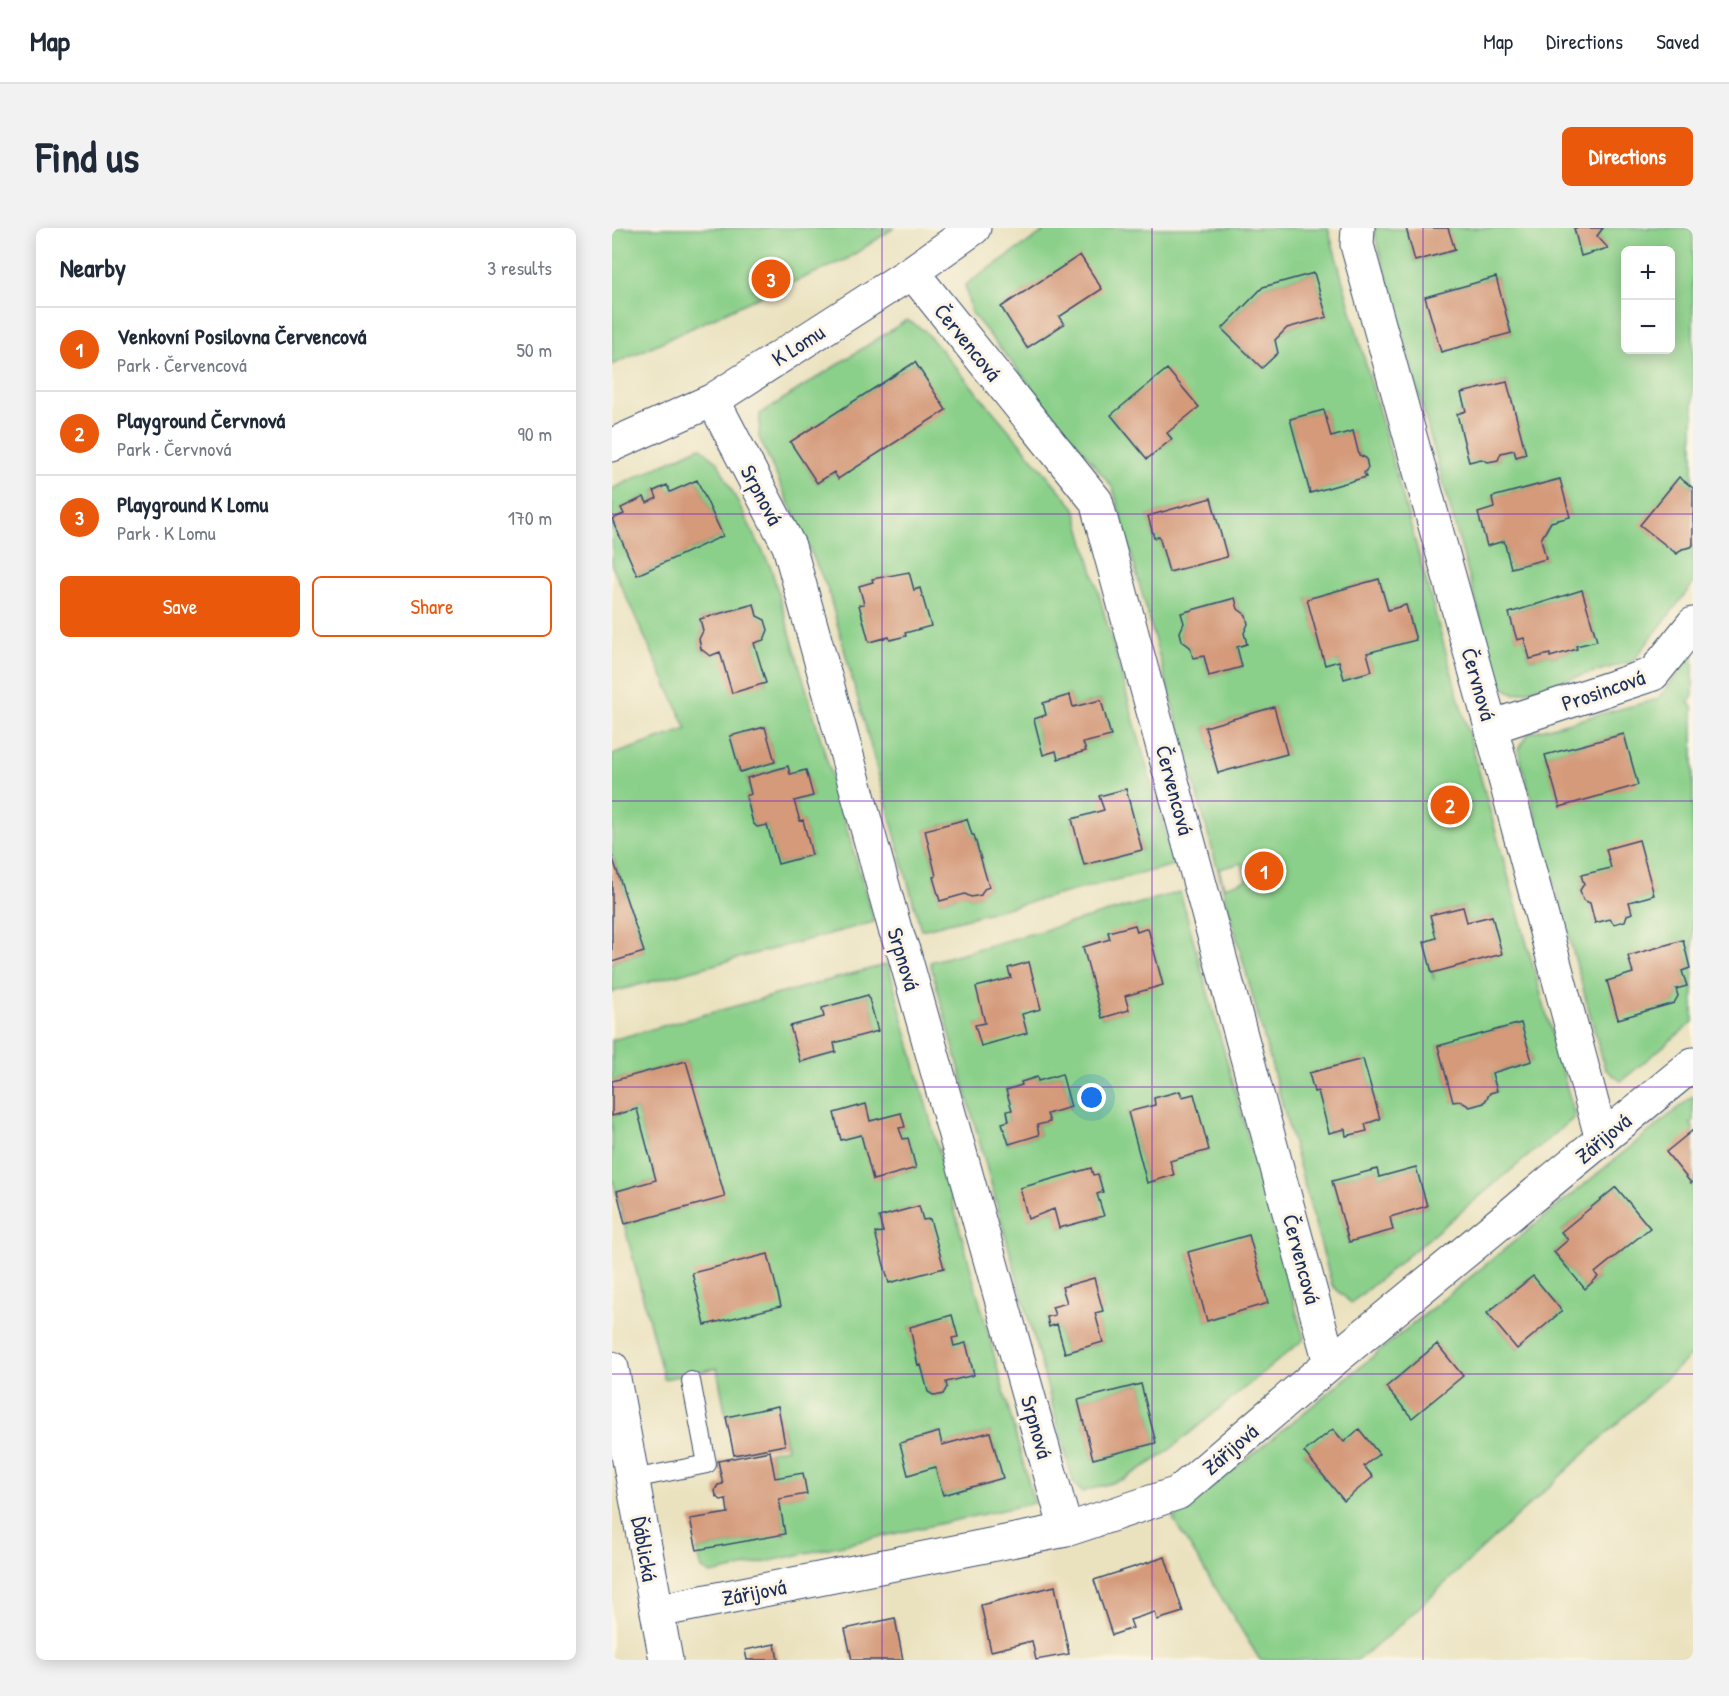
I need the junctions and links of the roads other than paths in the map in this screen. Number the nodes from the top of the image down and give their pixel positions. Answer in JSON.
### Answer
{"nodes":[{"id":1,"x":974,"y":228,"type":"edge"},
{"id":2,"x":1358,"y":228,"type":"edge"},
{"id":3,"x":912,"y":272,"type":"junction"},
{"id":4,"x":713,"y":400,"type":"junction"},
{"id":5,"x":612,"y":445,"type":"edge"},
{"id":6,"x":1693,"y":624,"type":"edge"},
{"id":7,"x":1491,"y":727,"type":"junction"},
{"id":8,"x":1693,"y":1064,"type":"edge"},
{"id":9,"x":1602,"y":1140,"type":"junction"},
{"id":10,"x":1330,"y":1363,"type":"junction"},
{"id":11,"x":612,"y":1368,"type":"edge"},
{"id":12,"x":691,"y":1381,"type":"dead end"},
{"id":13,"x":633,"y":1479,"type":"junction"},
{"id":14,"x":1066,"y":1530,"type":"junction"},
{"id":15,"x":657,"y":1611,"type":"junction"},
{"id":16,"x":666,"y":1660,"type":"edge"}],
"edges":[{"from":1,"to":3,"type":"street","name":"K Lomu"},
{"from":2,"to":7,"type":"street","name":"Červnová"},
{"from":3,"to":4,"type":"street","name":"K Lomu"},
{"from":3,"to":10,"type":"street","name":"Červencová"},
{"from":4,"to":5,"type":"street","name":"K Lomu"},
{"from":4,"to":14,"type":"street","name":"Srpnová"},
{"from":6,"to":7,"type":"street","name":"Prosincová"},
{"from":7,"to":9,"type":"street","name":"Červnová"},
{"from":8,"to":9,"type":"street","name":"Zářijová"},
{"from":9,"to":10,"type":"street","name":"Zářijová"},
{"from":10,"to":14,"type":"street","name":"Zářijová"},
{"from":11,"to":13,"type":"street","name":"Ďáblická"},
{"from":12,"to":13,"type":"lane"},
{"from":13,"to":15,"type":"street","name":"Ďáblická"},
{"from":14,"to":15,"type":"street","name":"Zářijová"},
{"from":15,"to":16,"type":"street","name":"Ďáblická"}]}
